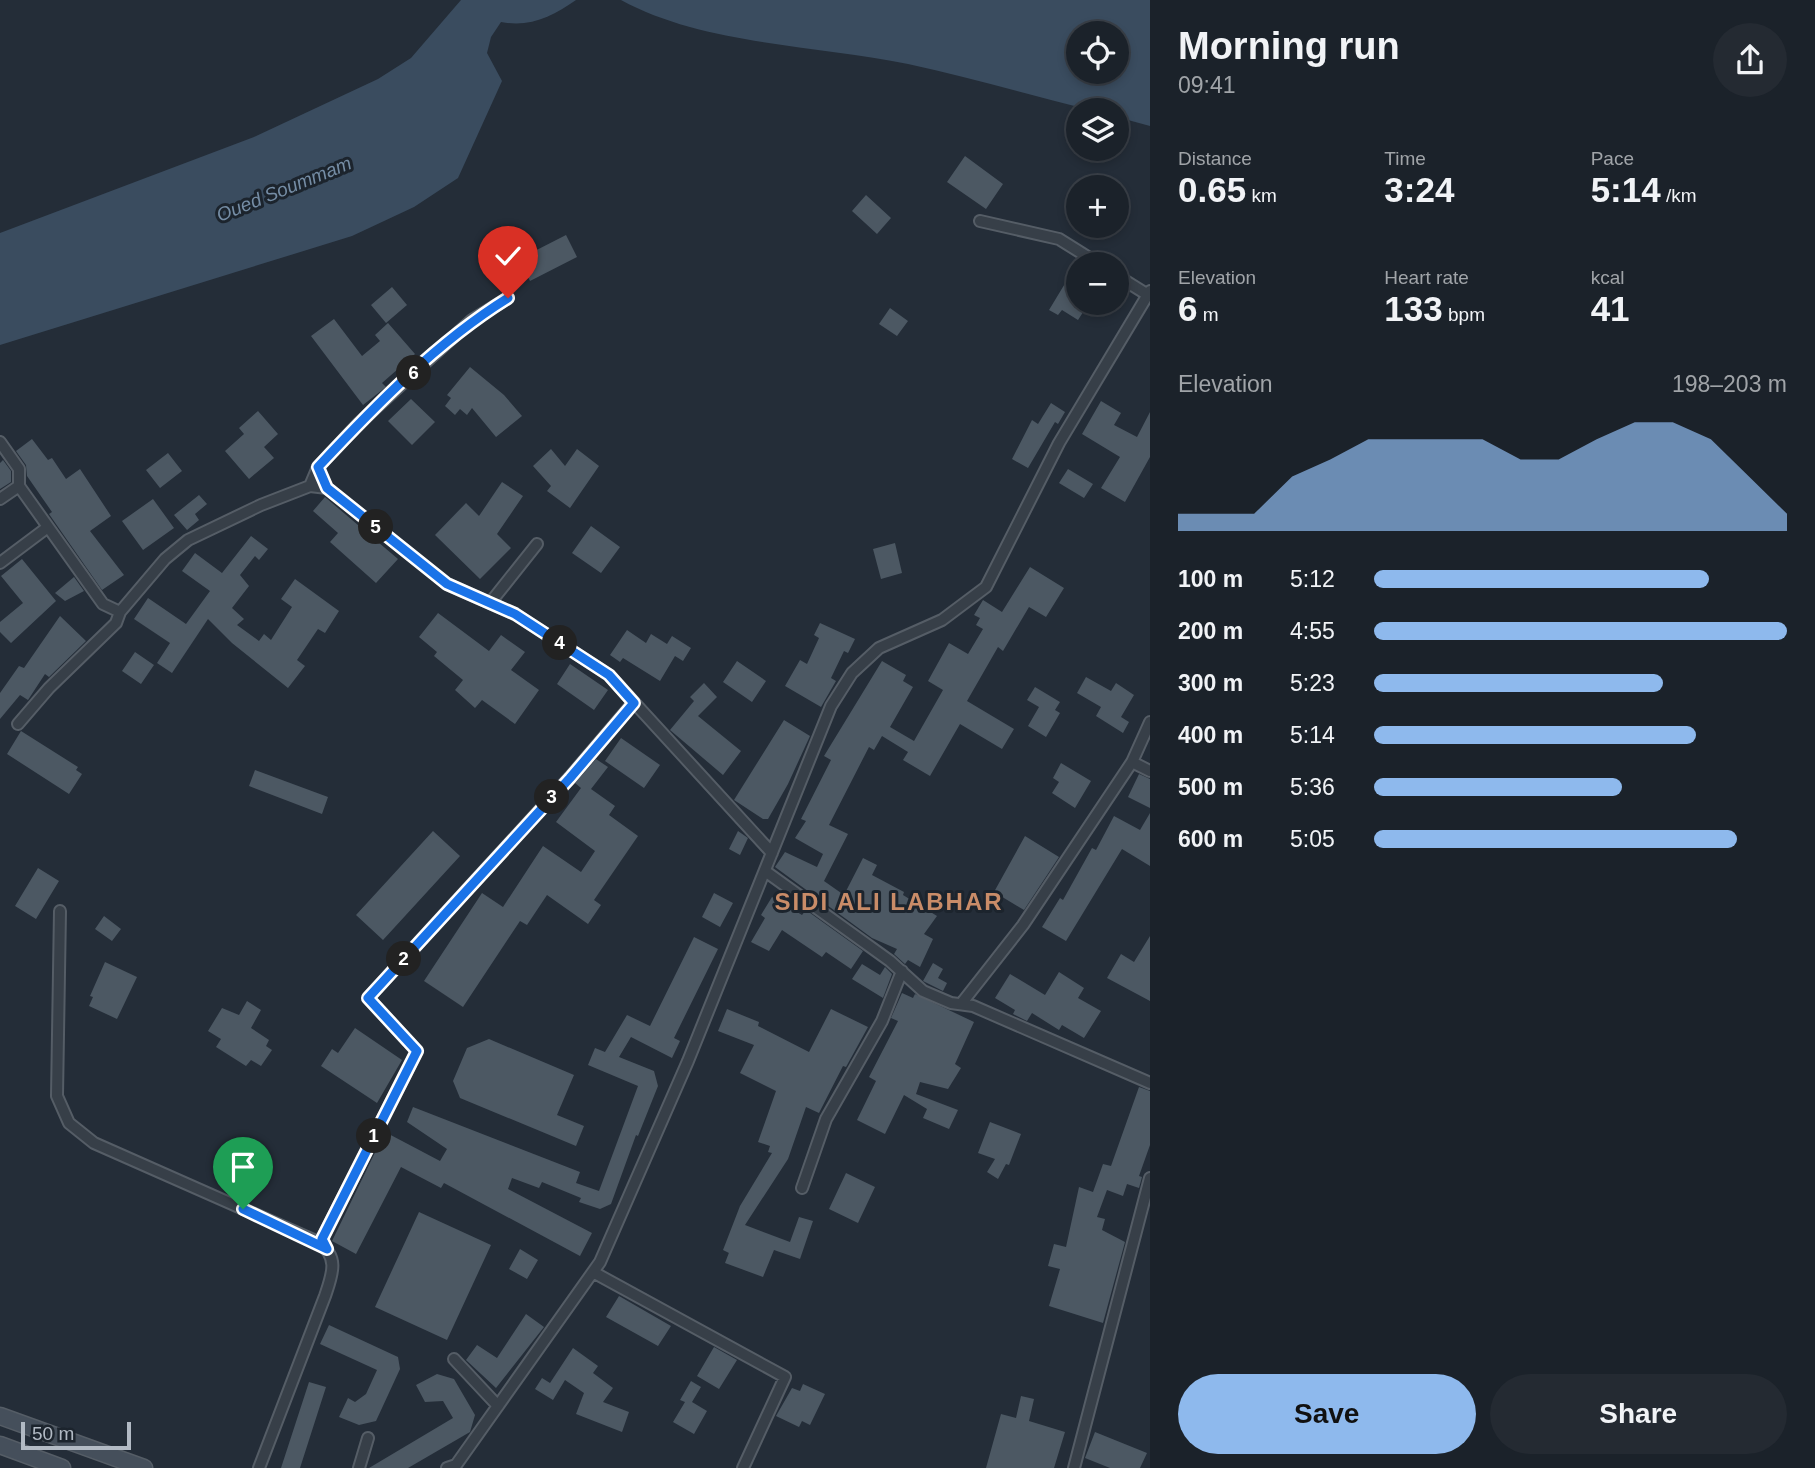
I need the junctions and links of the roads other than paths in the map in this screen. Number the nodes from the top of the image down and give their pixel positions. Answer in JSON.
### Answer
{"nodes":[{"id":1,"x":980,"y":221,"type":"dead end"},
{"id":2,"x":1080,"y":252,"type":"edge"},
{"id":3,"x":1129,"y":282,"type":"edge"},
{"id":4,"x":1149,"y":293,"type":"edge"},
{"id":5,"x":508,"y":298,"type":"dead end"},
{"id":6,"x":0,"y":442,"type":"edge"},
{"id":7,"x":318,"y":467,"type":"junction"},
{"id":8,"x":19,"y":486,"type":"junction"},
{"id":9,"x":310,"y":486,"type":"junction"},
{"id":10,"x":327,"y":488,"type":"junction"},
{"id":11,"x":0,"y":499,"type":"edge"},
{"id":12,"x":48,"y":527,"type":"junction"},
{"id":13,"x":537,"y":544,"type":"dead end"},
{"id":14,"x":0,"y":563,"type":"edge"},
{"id":15,"x":489,"y":603,"type":"junction"},
{"id":16,"x":120,"y":612,"type":"junction"},
{"id":17,"x":634,"y":703,"type":"junction"},
{"id":18,"x":1150,"y":722,"type":"edge"},
{"id":19,"x":18,"y":724,"type":"dead end"},
{"id":20,"x":1132,"y":762,"type":"junction"},
{"id":21,"x":1150,"y":771,"type":"edge"},
{"id":22,"x":772,"y":853,"type":"junction"},
{"id":23,"x":765,"y":871,"type":"junction"},
{"id":24,"x":60,"y":911,"type":"dead end"},
{"id":25,"x":902,"y":971,"type":"junction"},
{"id":26,"x":967,"y":1002,"type":"junction"},
{"id":27,"x":1150,"y":1083,"type":"edge"},
{"id":28,"x":1150,"y":1178,"type":"edge"},
{"id":29,"x":802,"y":1188,"type":"dead end"},
{"id":30,"x":327,"y":1249,"type":"junction"},
{"id":31,"x":593,"y":1272,"type":"junction"},
{"id":32,"x":454,"y":1359,"type":"dead end"},
{"id":33,"x":498,"y":1406,"type":"junction"},
{"id":34,"x":0,"y":1416,"type":"edge"},
{"id":35,"x":368,"y":1438,"type":"dead end"},
{"id":36,"x":0,"y":1445,"type":"edge"},
{"id":37,"x":62,"y":1468,"type":"edge"},
{"id":38,"x":144,"y":1468,"type":"edge"},
{"id":39,"x":259,"y":1468,"type":"edge"},
{"id":40,"x":359,"y":1468,"type":"edge"},
{"id":41,"x":447,"y":1468,"type":"edge"},
{"id":42,"x":743,"y":1468,"type":"edge"},
{"id":43,"x":1074,"y":1468,"type":"edge"}],
"edges":[{"from":1,"to":2,"type":"street"},
{"from":3,"to":4,"type":"street"},
{"from":4,"to":22,"type":"street"},
{"from":5,"to":7,"type":"street"},
{"from":6,"to":8,"type":"street"},
{"from":7,"to":9,"type":"street"},
{"from":7,"to":10,"type":"street"},
{"from":8,"to":11,"type":"street"},
{"from":8,"to":12,"type":"street"},
{"from":9,"to":10,"type":"street"},
{"from":9,"to":16,"type":"street"},
{"from":10,"to":15,"type":"street"},
{"from":12,"to":14,"type":"street"},
{"from":12,"to":16,"type":"street"},
{"from":13,"to":15,"type":"street"},
{"from":15,"to":17,"type":"street"},
{"from":16,"to":19,"type":"street"},
{"from":17,"to":22,"type":"street"},
{"from":17,"to":30,"type":"street"},
{"from":18,"to":20,"type":"street"},
{"from":20,"to":21,"type":"street"},
{"from":20,"to":26,"type":"street"},
{"from":22,"to":23,"type":"street"},
{"from":23,"to":25,"type":"street"},
{"from":23,"to":31,"type":"street"},
{"from":24,"to":30,"type":"street"},
{"from":25,"to":26,"type":"street"},
{"from":25,"to":29,"type":"street"},
{"from":26,"to":27,"type":"street"},
{"from":28,"to":43,"type":"street"},
{"from":30,"to":39,"type":"street"},
{"from":31,"to":33,"type":"street"},
{"from":31,"to":42,"type":"street"},
{"from":32,"to":33,"type":"street"},
{"from":33,"to":41,"type":"street"},
{"from":34,"to":38,"type":"street"},
{"from":35,"to":40,"type":"street"},
{"from":36,"to":37,"type":"street"}]}
